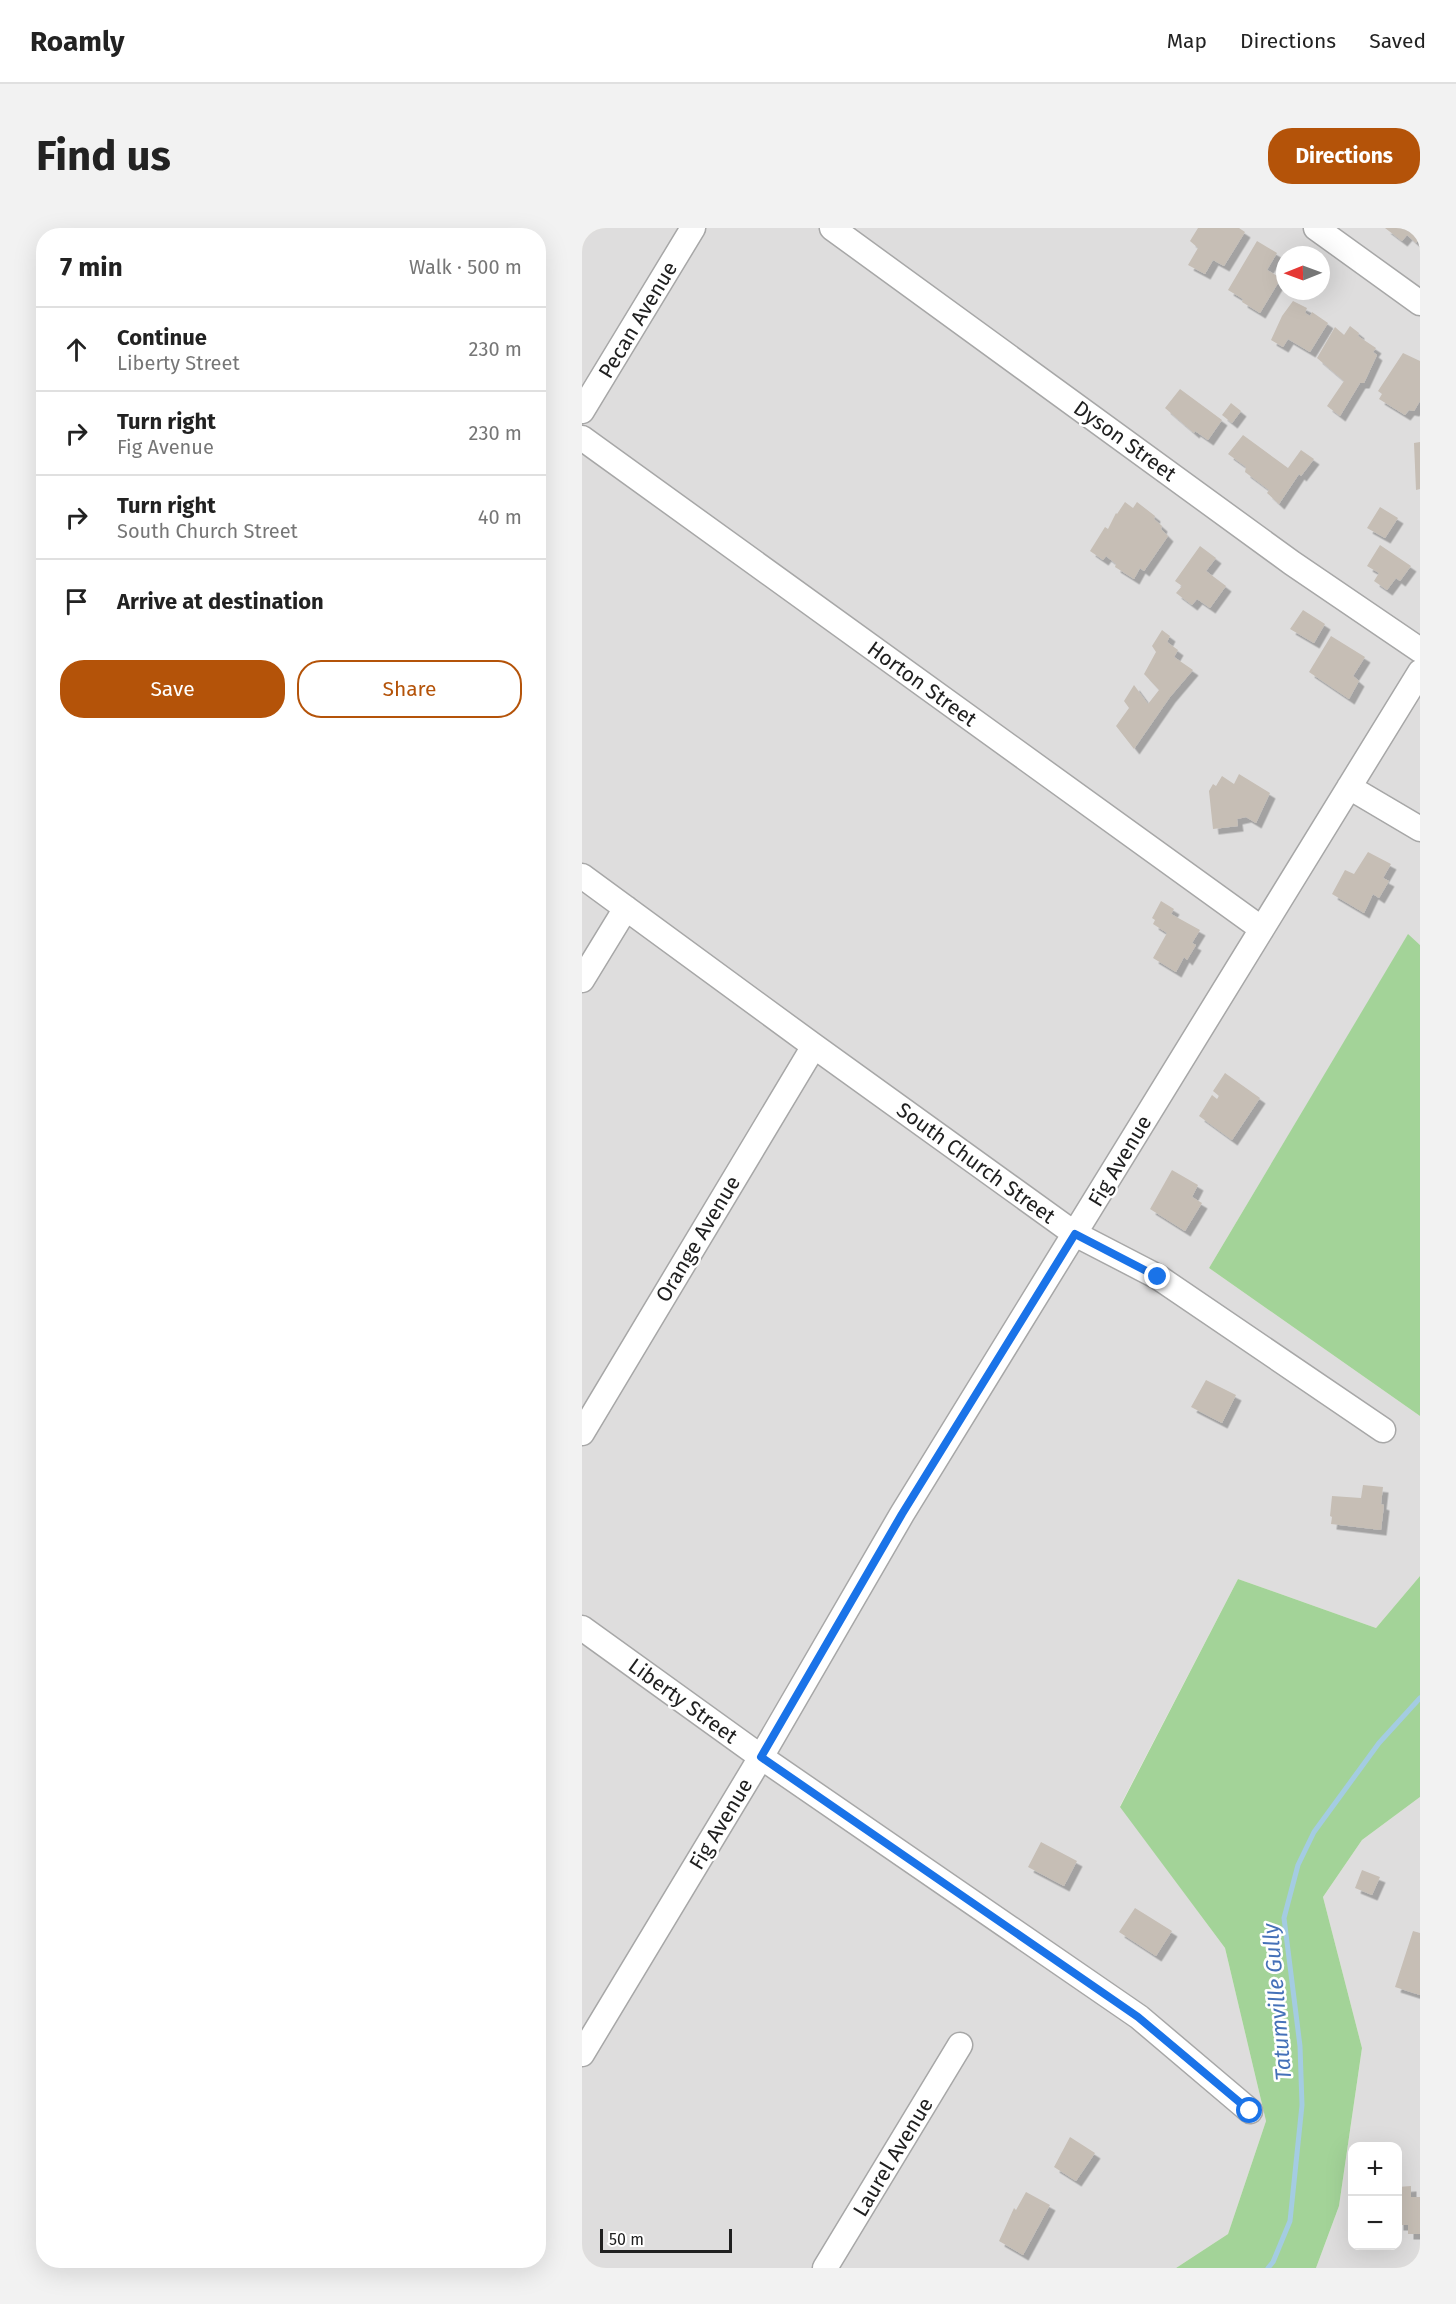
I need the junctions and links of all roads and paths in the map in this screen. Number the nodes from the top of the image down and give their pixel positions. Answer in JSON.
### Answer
{"nodes":[{"id":1,"x":693,"y":228,"type":"edge"},
{"id":2,"x":832,"y":228,"type":"edge"},
{"id":3,"x":1316,"y":228,"type":"edge"},
{"id":4,"x":1420,"y":303,"type":"edge"},
{"id":5,"x":582,"y":411,"type":"edge"},
{"id":6,"x":582,"y":438,"type":"edge"},
{"id":7,"x":1420,"y":650,"type":"edge"},
{"id":8,"x":1420,"y":672,"type":"edge"},
{"id":9,"x":1349,"y":788,"type":"junction"},
{"id":10,"x":1420,"y":829,"type":"edge"},
{"id":11,"x":582,"y":876,"type":"edge"},
{"id":12,"x":626,"y":908,"type":"junction"},
{"id":13,"x":1262,"y":930,"type":"junction"},
{"id":14,"x":582,"y":980,"type":"edge"},
{"id":15,"x":814,"y":1046,"type":"junction"},
{"id":16,"x":1075,"y":1234,"type":"junction"},
{"id":17,"x":1383,"y":1430,"type":"dead end"},
{"id":18,"x":582,"y":1433,"type":"edge"},
{"id":19,"x":582,"y":1628,"type":"edge"},
{"id":20,"x":761,"y":1757,"type":"junction"},
{"id":21,"x":960,"y":2045,"type":"dead end"},
{"id":22,"x":582,"y":2054,"type":"edge"},
{"id":23,"x":1250,"y":2111,"type":"dead end"},
{"id":24,"x":825,"y":2268,"type":"edge"}],
"edges":[{"from":1,"to":5,"type":"street","name":"Pecan Avenue"},
{"from":2,"to":7,"type":"street","name":"Dyson Street"},
{"from":3,"to":4,"type":"street"},
{"from":6,"to":13,"type":"street","name":"Horton Street"},
{"from":8,"to":9,"type":"street","name":"Fig Avenue"},
{"from":9,"to":10,"type":"street"},
{"from":9,"to":13,"type":"street","name":"Fig Avenue"},
{"from":11,"to":12,"type":"street","name":"South Church Street"},
{"from":12,"to":14,"type":"street"},
{"from":12,"to":15,"type":"street","name":"South Church Street"},
{"from":13,"to":16,"type":"street","name":"Fig Avenue"},
{"from":15,"to":16,"type":"street","name":"South Church Street"},
{"from":15,"to":18,"type":"street","name":"Orange Avenue"},
{"from":16,"to":17,"type":"street","name":"South Church Street"},
{"from":16,"to":20,"type":"street","name":"Fig Avenue"},
{"from":19,"to":20,"type":"street","name":"Liberty Street"},
{"from":20,"to":22,"type":"street","name":"Fig Avenue"},
{"from":20,"to":23,"type":"street","name":"Liberty Street"},
{"from":21,"to":24,"type":"street","name":"Laurel Avenue"}]}
